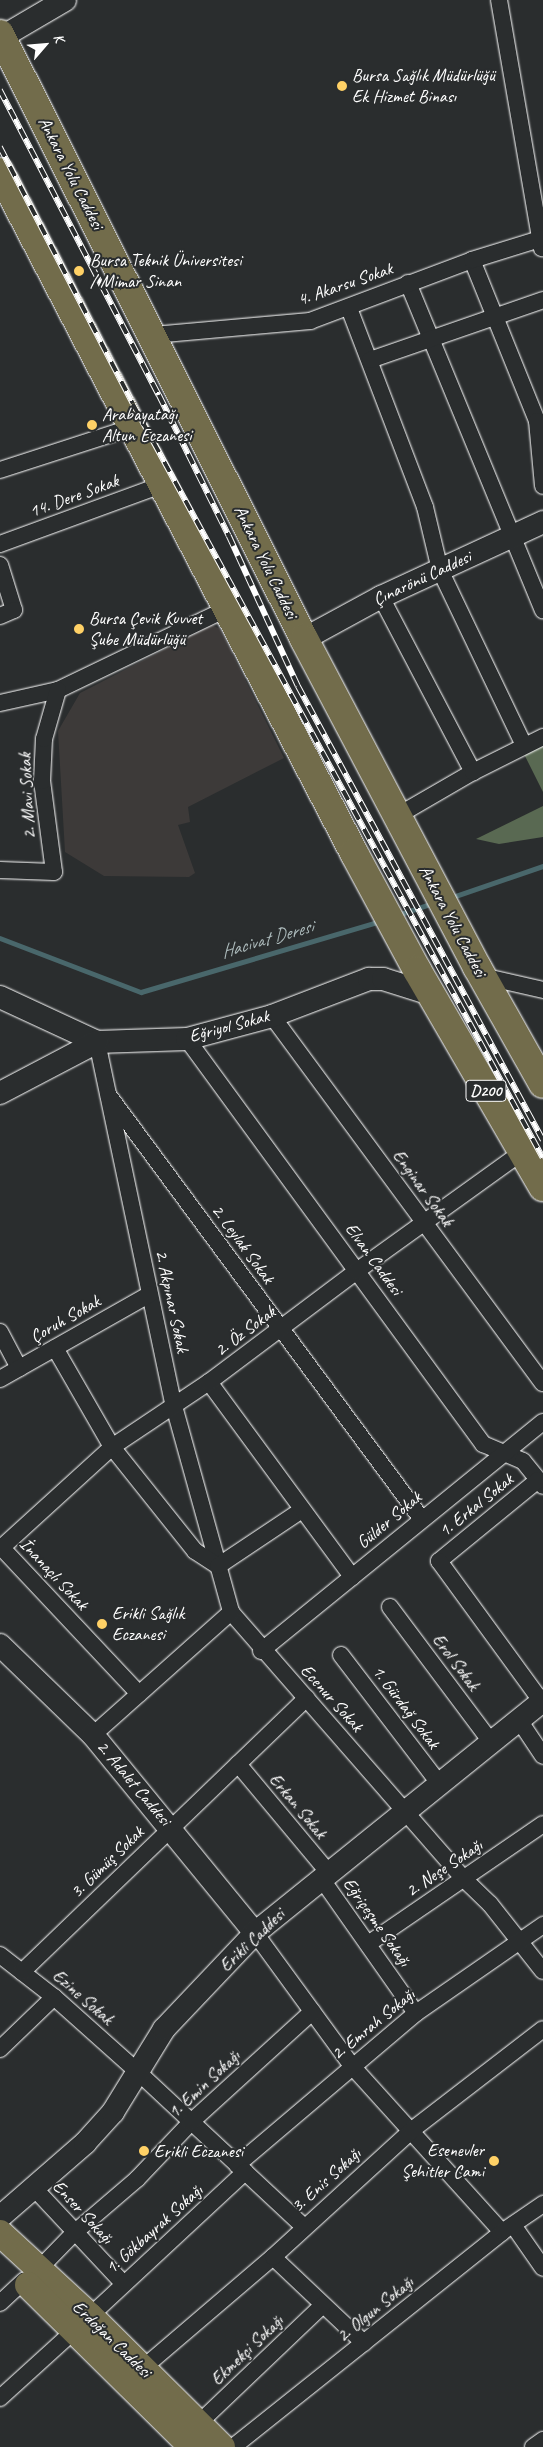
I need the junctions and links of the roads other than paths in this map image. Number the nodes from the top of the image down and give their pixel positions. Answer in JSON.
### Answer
{"nodes":[{"id":1,"x":65,"y":0,"type":"edge"},
{"id":2,"x":499,"y":0,"type":"edge"},
{"id":3,"x":1,"y":35,"type":"edge"},
{"id":4,"x":0,"y":172,"type":"edge"},
{"id":5,"x":542,"y":243,"type":"edge"},
{"id":6,"x":472,"y":260,"type":"junction"},
{"id":7,"x":408,"y":283,"type":"junction"},
{"id":8,"x":543,"y":300,"type":"edge"},
{"id":9,"x":349,"y":308,"type":"junction"},
{"id":10,"x":494,"y":315,"type":"junction"},
{"id":11,"x":153,"y":335,"type":"junction"},
{"id":12,"x":431,"y":337,"type":"junction"},
{"id":13,"x":370,"y":360,"type":"junction"},
{"id":14,"x":130,"y":428,"type":"junction"},
{"id":15,"x":0,"y":470,"type":"edge"},
{"id":16,"x":162,"y":485,"type":"junction"},
{"id":17,"x":543,"y":486,"type":"edge"},
{"id":18,"x":543,"y":522,"type":"edge"},
{"id":19,"x":513,"y":535,"type":"junction"},
{"id":20,"x":0,"y":544,"type":"edge"},
{"id":21,"x":0,"y":565,"type":"edge"},
{"id":22,"x":440,"y":570,"type":"junction"},
{"id":23,"x":380,"y":597,"type":"junction"},
{"id":24,"x":226,"y":609,"type":"junction"},
{"id":25,"x":543,"y":610,"type":"edge"},
{"id":26,"x":7,"y":613,"type":"edge"},
{"id":27,"x":304,"y":639,"type":"junction"},
{"id":28,"x":58,"y":690,"type":"junction"},
{"id":29,"x":0,"y":704,"type":"edge"},
{"id":30,"x":543,"y":737,"type":"edge"},
{"id":31,"x":524,"y":745,"type":"junction"},
{"id":32,"x":473,"y":772,"type":"junction"},
{"id":33,"x":400,"y":821,"type":"junction"},
{"id":34,"x":0,"y":870,"type":"edge"},
{"id":35,"x":479,"y":972,"type":"junction"},
{"id":36,"x":543,"y":990,"type":"edge"},
{"id":37,"x":431,"y":994,"type":"junction"},
{"id":38,"x":0,"y":997,"type":"edge"},
{"id":39,"x":272,"y":1016,"type":"junction"},
{"id":40,"x":187,"y":1039,"type":"junction"},
{"id":41,"x":97,"y":1042,"type":"junction"},
{"id":42,"x":543,"y":1084,"type":"edge"},
{"id":43,"x":105,"y":1090,"type":"junction"},
{"id":44,"x":0,"y":1093,"type":"edge"},
{"id":45,"x":521,"y":1153,"type":"junction"},
{"id":46,"x":543,"y":1187,"type":"edge"},
{"id":47,"x":424,"y":1222,"type":"junction"},
{"id":48,"x":358,"y":1270,"type":"junction"},
{"id":49,"x":150,"y":1294,"type":"junction"},
{"id":50,"x":281,"y":1328,"type":"junction"},
{"id":51,"x":0,"y":1332,"type":"edge"},
{"id":52,"x":55,"y":1348,"type":"junction"},
{"id":53,"x":19,"y":1368,"type":"junction"},
{"id":54,"x":0,"y":1379,"type":"edge"},
{"id":55,"x":210,"y":1382,"type":"junction"},
{"id":56,"x":543,"y":1383,"type":"edge"},
{"id":57,"x":174,"y":1406,"type":"junction"},
{"id":58,"x":543,"y":1422,"type":"edge"},
{"id":59,"x":112,"y":1447,"type":"junction"},
{"id":60,"x":506,"y":1451,"type":"junction"},
{"id":61,"x":541,"y":1483,"type":"edge"},
{"id":62,"x":302,"y":1510,"type":"junction"},
{"id":63,"x":421,"y":1518,"type":"junction"},
{"id":64,"x":1,"y":1548,"type":"edge"},
{"id":65,"x":218,"y":1566,"type":"junction"},
{"id":66,"x":352,"y":1577,"type":"junction"},
{"id":67,"x":390,"y":1607,"type":"dead end"},
{"id":68,"x":231,"y":1612,"type":"junction"},
{"id":69,"x":0,"y":1644,"type":"edge"},
{"id":70,"x":262,"y":1651,"type":"junction"},
{"id":71,"x":341,"y":1655,"type":"dead end"},
{"id":72,"x":139,"y":1694,"type":"junction"},
{"id":73,"x":306,"y":1698,"type":"junction"},
{"id":74,"x":542,"y":1701,"type":"edge"},
{"id":75,"x":519,"y":1720,"type":"junction"},
{"id":76,"x":93,"y":1735,"type":"junction"},
{"id":77,"x":491,"y":1742,"type":"junction"},
{"id":78,"x":543,"y":1756,"type":"edge"},
{"id":79,"x":238,"y":1764,"type":"junction"},
{"id":80,"x":439,"y":1783,"type":"junction"},
{"id":81,"x":404,"y":1811,"type":"junction"},
{"id":82,"x":543,"y":1824,"type":"edge"},
{"id":83,"x":172,"y":1828,"type":"junction"},
{"id":84,"x":325,"y":1875,"type":"junction"},
{"id":85,"x":463,"y":1878,"type":"junction"},
{"id":86,"x":543,"y":1925,"type":"edge"},
{"id":87,"x":254,"y":1933,"type":"junction"},
{"id":88,"x":519,"y":1942,"type":"junction"},
{"id":89,"x":368,"y":1944,"type":"junction"},
{"id":90,"x":0,"y":1955,"type":"edge"},
{"id":91,"x":543,"y":1971,"type":"edge"},
{"id":92,"x":22,"y":1972,"type":"junction"},
{"id":93,"x":54,"y":1998,"type":"junction"},
{"id":94,"x":312,"y":2012,"type":"junction"},
{"id":95,"x":416,"y":2013,"type":"junction"},
{"id":96,"x":543,"y":2029,"type":"edge"},
{"id":97,"x":0,"y":2049,"type":"edge"},
{"id":98,"x":352,"y":2066,"type":"junction"},
{"id":99,"x":138,"y":2072,"type":"junction"},
{"id":100,"x":191,"y":2122,"type":"junction"},
{"id":101,"x":412,"y":2130,"type":"junction"},
{"id":102,"x":241,"y":2168,"type":"junction"},
{"id":103,"x":35,"y":2189,"type":"junction"},
{"id":104,"x":543,"y":2204,"type":"edge"},
{"id":105,"x":0,"y":2217,"type":"edge"},
{"id":106,"x":304,"y":2227,"type":"junction"},
{"id":107,"x":508,"y":2228,"type":"junction"},
{"id":108,"x":0,"y":2233,"type":"edge"},
{"id":109,"x":74,"y":2233,"type":"junction"},
{"id":110,"x":273,"y":2257,"type":"junction"},
{"id":111,"x":0,"y":2259,"type":"edge"},
{"id":112,"x":543,"y":2268,"type":"edge"},
{"id":113,"x":31,"y":2276,"type":"junction"},
{"id":114,"x":123,"y":2283,"type":"junction"},
{"id":115,"x":0,"y":2303,"type":"edge"},
{"id":116,"x":323,"y":2305,"type":"junction"},
{"id":117,"x":83,"y":2322,"type":"junction"},
{"id":118,"x":364,"y":2343,"type":"junction"},
{"id":119,"x":143,"y":2368,"type":"junction"},
{"id":120,"x":0,"y":2398,"type":"edge"},
{"id":121,"x":196,"y":2435,"type":"edge"},
{"id":122,"x":543,"y":2440,"type":"edge"},
{"id":123,"x":222,"y":2447,"type":"edge"},
{"id":124,"x":233,"y":2447,"type":"edge"},
{"id":125,"x":533,"y":2447,"type":"edge"}],
"edges":[{"from":1,"to":3,"type":"main road"},
{"from":2,"to":5,"type":"street"},
{"from":3,"to":11,"type":"highway","name":"Ankara Yolu Caddesi"},
{"from":4,"to":14,"type":"highway"},
{"from":5,"to":6,"type":"street","name":"4. Akarsu Sokak"},
{"from":6,"to":7,"type":"street","name":"4. Akarsu Sokak"},
{"from":6,"to":10,"type":"street"},
{"from":7,"to":9,"type":"street","name":"4. Akarsu Sokak"},
{"from":7,"to":12,"type":"street"},
{"from":8,"to":10,"type":"street"},
{"from":9,"to":11,"type":"street","name":"4. Akarsu Sokak"},
{"from":9,"to":13,"type":"street"},
{"from":10,"to":12,"type":"street"},
{"from":10,"to":17,"type":"street"},
{"from":11,"to":27,"type":"highway","name":"Ankara Yolu Caddesi"},
{"from":12,"to":13,"type":"street"},
{"from":12,"to":19,"type":"street"},
{"from":13,"to":22,"type":"street"},
{"from":14,"to":15,"type":"street"},
{"from":14,"to":16,"type":"highway"},
{"from":16,"to":20,"type":"street","name":"14. Dere Sokak"},
{"from":16,"to":24,"type":"highway"},
{"from":18,"to":19,"type":"main road","name":"Çınarönü Caddesi"},
{"from":19,"to":22,"type":"main road","name":"Çınarönü Caddesi"},
{"from":19,"to":25,"type":"street"},
{"from":21,"to":26,"type":"street"},
{"from":22,"to":23,"type":"main road","name":"Çınarönü Caddesi"},
{"from":22,"to":31,"type":"street"},
{"from":23,"to":27,"type":"main road","name":"Çınarönü Caddesi"},
{"from":23,"to":32,"type":"street"},
{"from":24,"to":28,"type":"street"},
{"from":24,"to":37,"type":"highway","number":"D200"},
{"from":27,"to":33,"type":"highway","name":"Ankara Yolu Caddesi"},
{"from":28,"to":29,"type":"street"},
{"from":28,"to":34,"type":"street","name":"2. Mavi Sokak"},
{"from":30,"to":31,"type":"street"},
{"from":31,"to":32,"type":"street"},
{"from":32,"to":33,"type":"street"},
{"from":33,"to":35,"type":"highway","name":"Ankara Yolu Caddesi"},
{"from":35,"to":36,"type":"street"},
{"from":35,"to":42,"type":"highway","name":"Ankara Yolu Caddesi"},
{"from":37,"to":39,"type":"main road","name":"Eğriyol Sokak"},
{"from":37,"to":45,"type":"highway","number":"D200"},
{"from":38,"to":41,"type":"main road","name":"Eğriyol Sokak"},
{"from":39,"to":40,"type":"main road","name":"Eğriyol Sokak"},
{"from":39,"to":47,"type":"street","name":"Enginar Sokak"},
{"from":40,"to":41,"type":"main road","name":"Eğriyol Sokak"},
{"from":40,"to":48,"type":"street","name":"Elvan Caddesi"},
{"from":41,"to":43,"type":"street","name":"2. Akpınar Sokak"},
{"from":41,"to":44,"type":"main road"},
{"from":43,"to":49,"type":"street","name":"2. Akpınar Sokak"},
{"from":43,"to":50,"type":"street","name":"2. Leylak Sokak"},
{"from":45,"to":46,"type":"highway","number":"D200"},
{"from":45,"to":47,"type":"street","name":"2. Öz Sokak"},
{"from":47,"to":48,"type":"street","name":"2. Öz Sokak"},
{"from":47,"to":56,"type":"street","name":"Enginar Sokak"},
{"from":48,"to":50,"type":"street","name":"2. Öz Sokak"},
{"from":48,"to":60,"type":"street","name":"Elvan Caddesi"},
{"from":49,"to":52,"type":"street","name":"Çoruh Sokak"},
{"from":49,"to":57,"type":"street","name":"2. Akpınar Sokak"},
{"from":50,"to":55,"type":"street","name":"2. Öz Sokak"},
{"from":50,"to":63,"type":"street","name":"2. Leylak Sokak"},
{"from":51,"to":53,"type":"street"},
{"from":52,"to":53,"type":"street","name":"Çoruh Sokak"},
{"from":52,"to":59,"type":"street"},
{"from":53,"to":54,"type":"street","name":"Çoruh Sokak"},
{"from":55,"to":57,"type":"street","name":"2. Öz Sokak"},
{"from":55,"to":62,"type":"street"},
{"from":57,"to":59,"type":"street","name":"2. Öz Sokak"},
{"from":57,"to":65,"type":"street","name":"2. Akpınar Sokak"},
{"from":58,"to":60,"type":"street","name":"Gülder Sokak"},
{"from":59,"to":64,"type":"street","name":"2. Öz Sokak"},
{"from":59,"to":65,"type":"street"},
{"from":60,"to":61,"type":"street","name":"Elvan Caddesi"},
{"from":60,"to":63,"type":"street","name":"Gülder Sokak"},
{"from":61,"to":74,"type":"street","name":"1. Erkal Sokak"},
{"from":62,"to":65,"type":"street"},
{"from":62,"to":66,"type":"street"},
{"from":63,"to":66,"type":"street","name":"Gülder Sokak"},
{"from":64,"to":72,"type":"street","name":"İnanaçlı Sokak"},
{"from":65,"to":68,"type":"street","name":"2. Akpınar Sokak"},
{"from":66,"to":70,"type":"street","name":"Gülder Sokak"},
{"from":67,"to":77,"type":"street","name":"Erol Sokak"},
{"from":68,"to":70,"type":"street","name":"Ecenur Sokak"},
{"from":68,"to":72,"type":"street"},
{"from":69,"to":76,"type":"main road","name":"2. Adalet Caddesi"},
{"from":70,"to":73,"type":"street","name":"Ecenur Sokak"},
{"from":71,"to":80,"type":"street","name":"1. Gürdağ Sokak"},
{"from":72,"to":76,"type":"street"},
{"from":73,"to":79,"type":"street","name":"3. Gümüş Sokak"},
{"from":73,"to":81,"type":"street","name":"Ecenur Sokak"},
{"from":74,"to":75,"type":"main road","name":"Erikli Caddesi"},
{"from":75,"to":77,"type":"main road","name":"Erikli Caddesi"},
{"from":75,"to":78,"type":"street"},
{"from":76,"to":83,"type":"main road","name":"2. Adalet Caddesi"},
{"from":77,"to":80,"type":"main road","name":"Erikli Caddesi"},
{"from":79,"to":83,"type":"street","name":"3. Gümüş Sokak"},
{"from":79,"to":84,"type":"street","name":"Erkan Sokak"},
{"from":80,"to":81,"type":"main road","name":"Erikli Caddesi"},
{"from":81,"to":84,"type":"main road","name":"Erikli Caddesi"},
{"from":81,"to":85,"type":"street","name":"Ecenur Sokak"},
{"from":82,"to":85,"type":"street","name":"2. Neşe Sokağı"},
{"from":83,"to":87,"type":"main road","name":"2. Adalet Caddesi"},
{"from":83,"to":92,"type":"street","name":"3. Gümüş Sokak"},
{"from":84,"to":87,"type":"main road","name":"Erikli Caddesi"},
{"from":84,"to":89,"type":"street","name":"Eğriçeşme Sokağı"},
{"from":85,"to":88,"type":"street","name":"Ecenur Sokak"},
{"from":85,"to":89,"type":"street","name":"2. Neşe Sokağı"},
{"from":86,"to":88,"type":"street","name":"2. Emrah Sokağı"},
{"from":87,"to":94,"type":"street"},
{"from":87,"to":99,"type":"main road","name":"Erikli Caddesi"},
{"from":88,"to":91,"type":"street","name":"Ecenur Sokak"},
{"from":88,"to":95,"type":"street","name":"2. Emrah Sokağı"},
{"from":89,"to":95,"type":"street","name":"Eğriçeşme Sokağı"},
{"from":90,"to":92,"type":"street","name":"Ezine Sokak"},
{"from":92,"to":93,"type":"street","name":"Ezine Sokak"},
{"from":93,"to":97,"type":"street"},
{"from":93,"to":99,"type":"street","name":"Ezine Sokak"},
{"from":94,"to":98,"type":"street"},
{"from":94,"to":100,"type":"street","name":"1. Emin Sokağı"},
{"from":95,"to":98,"type":"street","name":"2. Emrah Sokağı"},
{"from":96,"to":101,"type":"street","name":"3. Enis Sokağı"},
{"from":98,"to":101,"type":"street"},
{"from":98,"to":102,"type":"street","name":"2. Emrah Sokağı"},
{"from":99,"to":100,"type":"street","name":"Ezine Sokak"},
{"from":99,"to":103,"type":"main road","name":"Erikli Caddesi"},
{"from":100,"to":102,"type":"street","name":"Ezine Sokak"},
{"from":100,"to":109,"type":"street","name":"1. Emin Sokağı"},
{"from":101,"to":106,"type":"street","name":"3. Enis Sokağı"},
{"from":101,"to":107,"type":"street"},
{"from":102,"to":106,"type":"street","name":"Ezine Sokak"},
{"from":102,"to":114,"type":"street","name":"1. Gökbayrak Sokağı"},
{"from":103,"to":105,"type":"main road","name":"Erikli Caddesi"},
{"from":103,"to":109,"type":"street","name":"Enser Sokağı"},
{"from":104,"to":107,"type":"street","name":"2. Olgun Sokağı"},
{"from":106,"to":110,"type":"street","name":"3. Enis Sokağı"},
{"from":107,"to":112,"type":"street"},
{"from":107,"to":118,"type":"street","name":"2. Olgun Sokağı"},
{"from":108,"to":113,"type":"main road","name":"Erdoğan Caddesi"},
{"from":109,"to":113,"type":"street","name":"1. Emin Sokağı"},
{"from":109,"to":114,"type":"street","name":"Enser Sokağı"},
{"from":110,"to":116,"type":"street"},
{"from":110,"to":119,"type":"street","name":"3. Enis Sokağı"},
{"from":111,"to":113,"type":"main road","name":"Erdoğan Caddesi"},
{"from":113,"to":115,"type":"street","name":"1. Emin Sokağı"},
{"from":113,"to":117,"type":"main road","name":"Erdoğan Caddesi"},
{"from":114,"to":117,"type":"street","name":"1. Gökbayrak Sokağı"},
{"from":116,"to":118,"type":"street"},
{"from":116,"to":121,"type":"street","name":"Ekmekçi Sokağı"},
{"from":117,"to":119,"type":"main road","name":"Erdoğan Caddesi"},
{"from":117,"to":120,"type":"street","name":"1. Gökbayrak Sokağı"},
{"from":117,"to":121,"type":"main road","name":"Erdoğan Caddesi"},
{"from":118,"to":124,"type":"street","name":"2. Olgun Sokağı"},
{"from":119,"to":121,"type":"main road","name":"Erdoğan Caddesi"},
{"from":121,"to":123,"type":"main road","name":"Erdoğan Caddesi"},
{"from":122,"to":125,"type":"street"}]}
